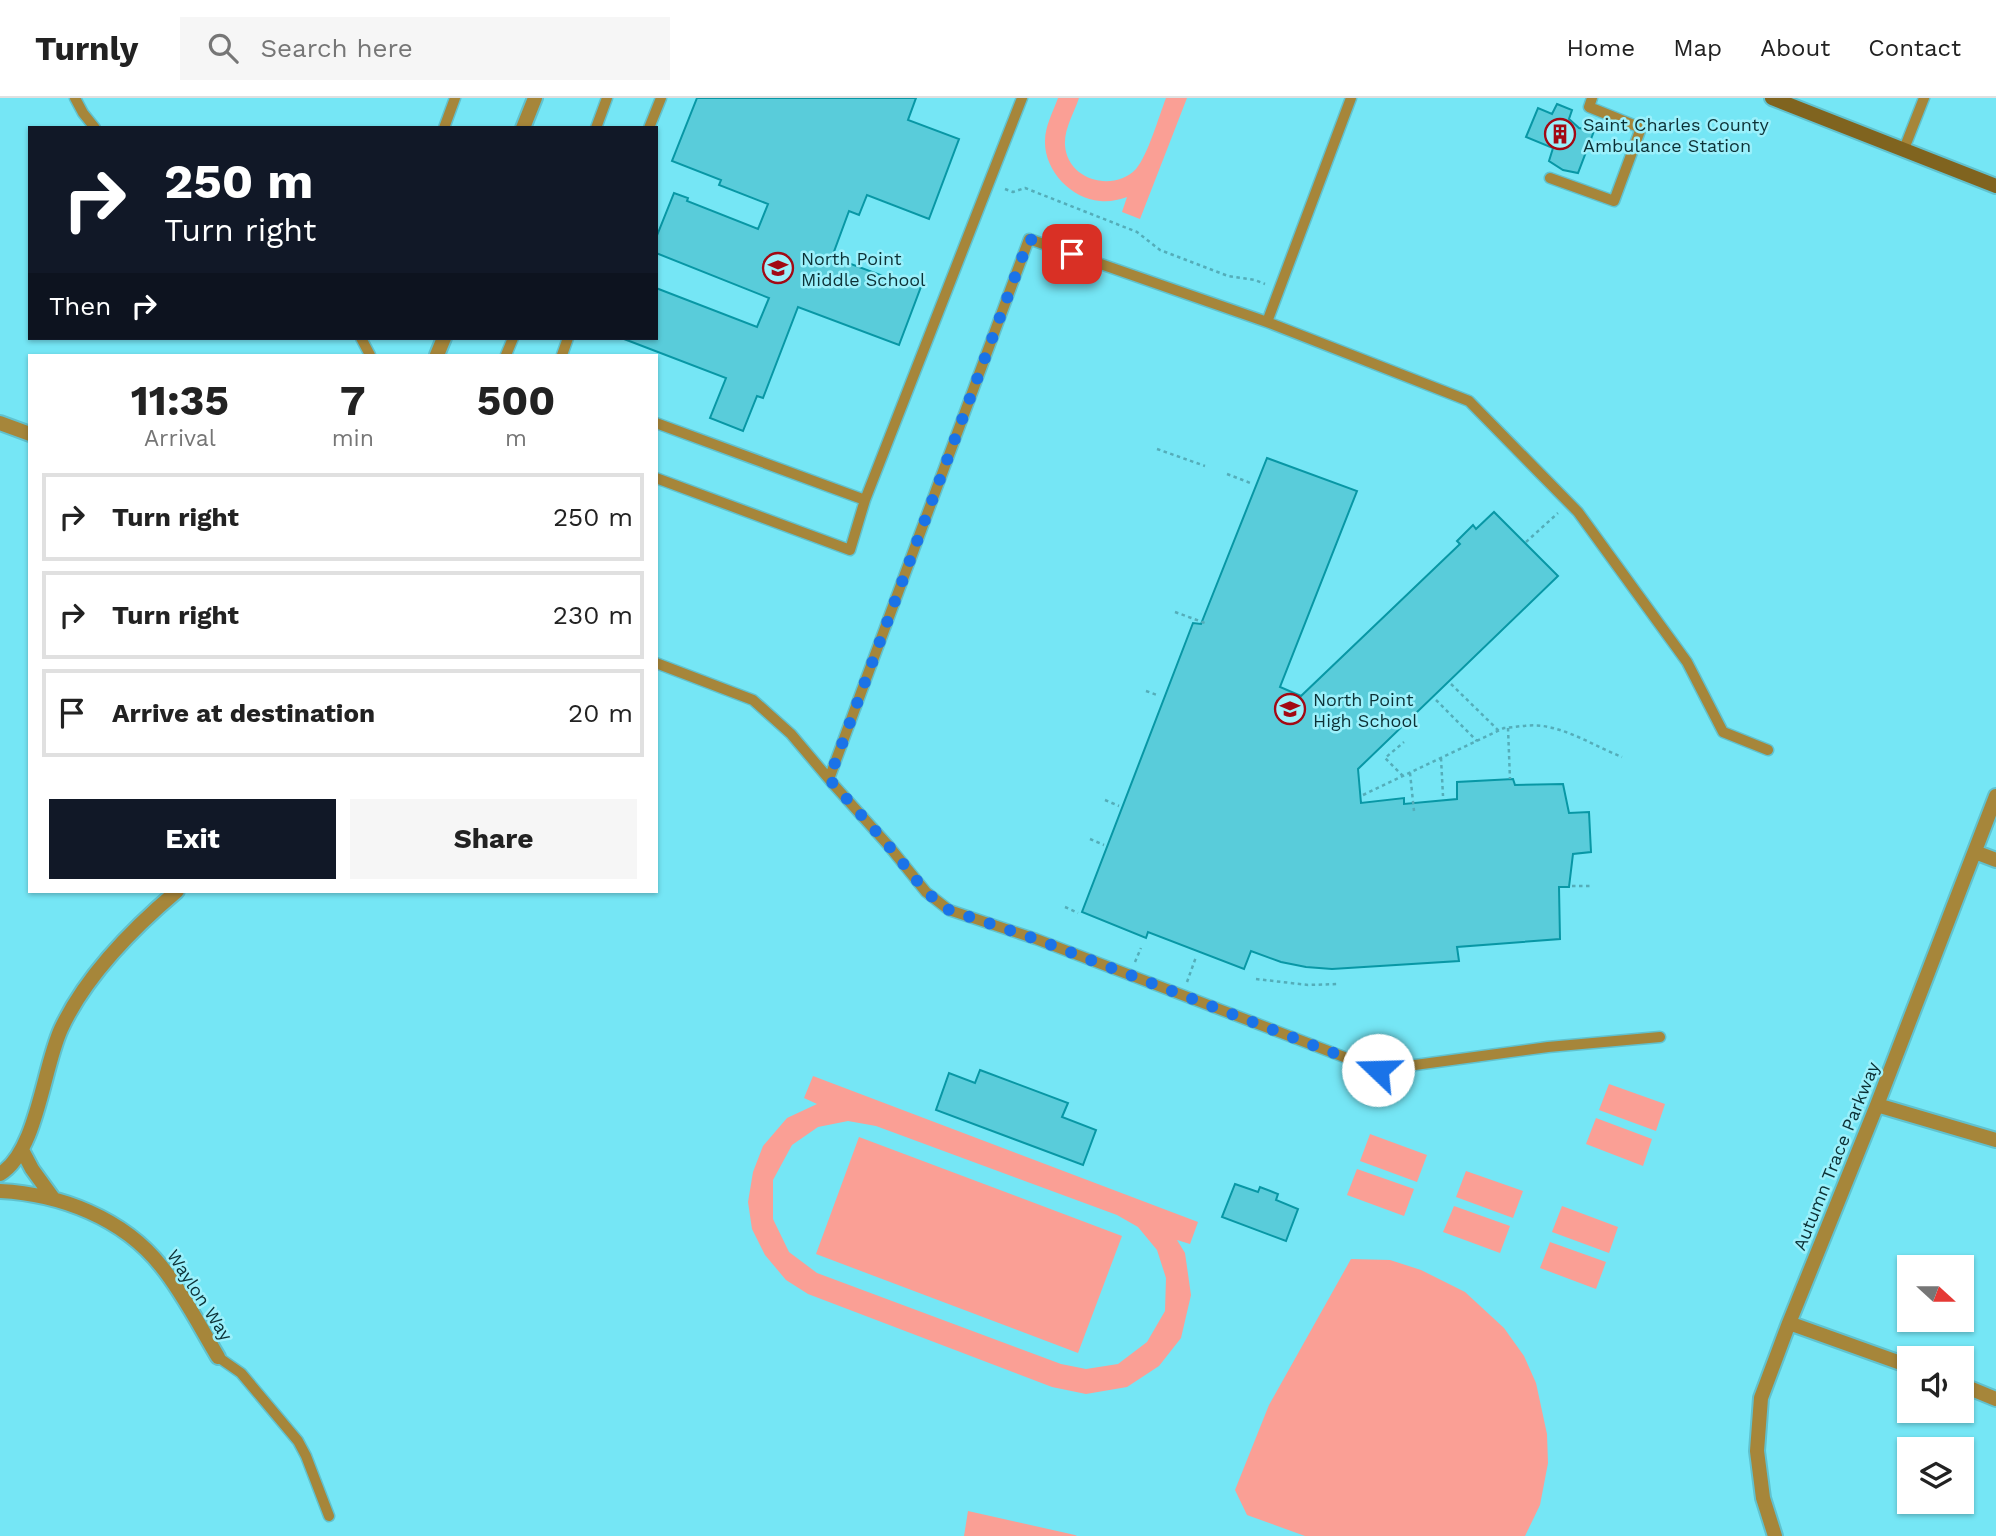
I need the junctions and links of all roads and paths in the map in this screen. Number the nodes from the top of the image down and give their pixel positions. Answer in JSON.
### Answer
{"nodes":[{"id":1,"x":75,"y":98,"type":"edge"},
{"id":2,"x":89,"y":98,"type":"edge"},
{"id":3,"x":455,"y":98,"type":"edge"},
{"id":4,"x":535,"y":98,"type":"edge"},
{"id":5,"x":607,"y":98,"type":"edge"},
{"id":6,"x":661,"y":98,"type":"edge"},
{"id":7,"x":1022,"y":98,"type":"edge"},
{"id":8,"x":1351,"y":98,"type":"edge"},
{"id":9,"x":1592,"y":98,"type":"edge"},
{"id":10,"x":1772,"y":98,"type":"edge"},
{"id":11,"x":1924,"y":98,"type":"edge"},
{"id":12,"x":83,"y":113,"type":"junction"},
{"id":13,"x":93,"y":126,"type":"edge"},
{"id":14,"x":445,"y":126,"type":"edge"},
{"id":15,"x":524,"y":126,"type":"edge"},
{"id":16,"x":597,"y":126,"type":"edge"},
{"id":17,"x":650,"y":126,"type":"edge"},
{"id":18,"x":1904,"y":149,"type":"junction"},
{"id":19,"x":1550,"y":178,"type":"dead end"},
{"id":20,"x":1996,"y":186,"type":"edge"},
{"id":21,"x":1004,"y":189,"type":"dead end"},
{"id":22,"x":1265,"y":284,"type":"dead end"},
{"id":23,"x":1267,"y":322,"type":"junction"},
{"id":24,"x":0,"y":424,"type":"edge"},
{"id":25,"x":658,"y":424,"type":"edge"},
{"id":26,"x":28,"y":433,"type":"edge"},
{"id":27,"x":1157,"y":449,"type":"dead end"},
{"id":28,"x":1205,"y":466,"type":"dead end"},
{"id":29,"x":1227,"y":474,"type":"dead end"},
{"id":30,"x":658,"y":479,"type":"edge"},
{"id":31,"x":1253,"y":484,"type":"dead end"},
{"id":32,"x":865,"y":500,"type":"junction"},
{"id":33,"x":1563,"y":508,"type":"dead end"},
{"id":34,"x":1527,"y":542,"type":"dead end"},
{"id":35,"x":1175,"y":612,"type":"dead end"},
{"id":36,"x":1205,"y":623,"type":"dead end"},
{"id":37,"x":658,"y":664,"type":"edge"},
{"id":38,"x":1451,"y":684,"type":"dead end"},
{"id":39,"x":1146,"y":691,"type":"dead end"},
{"id":40,"x":1157,"y":695,"type":"dead end"},
{"id":41,"x":1436,"y":700,"type":"dead end"},
{"id":42,"x":1508,"y":728,"type":"junction"},
{"id":43,"x":1499,"y":731,"type":"junction"},
{"id":44,"x":1477,"y":741,"type":"junction"},
{"id":45,"x":1404,"y":742,"type":"dead end"},
{"id":46,"x":1768,"y":750,"type":"dead end"},
{"id":47,"x":1622,"y":757,"type":"dead end"},
{"id":48,"x":1441,"y":758,"type":"junction"},
{"id":49,"x":1410,"y":773,"type":"junction"},
{"id":50,"x":1403,"y":776,"type":"junction"},
{"id":51,"x":829,"y":779,"type":"junction"},
{"id":52,"x":1510,"y":779,"type":"dead end"},
{"id":53,"x":1363,"y":795,"type":"dead end"},
{"id":54,"x":1443,"y":796,"type":"dead end"},
{"id":55,"x":1996,"y":796,"type":"edge"},
{"id":56,"x":1105,"y":800,"type":"dead end"},
{"id":57,"x":1119,"y":806,"type":"dead end"},
{"id":58,"x":1413,"y":811,"type":"dead end"},
{"id":59,"x":1090,"y":839,"type":"dead end"},
{"id":60,"x":1104,"y":845,"type":"dead end"},
{"id":61,"x":1975,"y":852,"type":"junction"},
{"id":62,"x":1996,"y":860,"type":"edge"},
{"id":63,"x":1572,"y":886,"type":"dead end"},
{"id":64,"x":1592,"y":886,"type":"dead end"},
{"id":65,"x":175,"y":893,"type":"edge"},
{"id":66,"x":1065,"y":907,"type":"dead end"},
{"id":67,"x":1078,"y":912,"type":"dead end"},
{"id":68,"x":1142,"y":948,"type":"dead end"},
{"id":69,"x":1196,"y":957,"type":"dead end"},
{"id":70,"x":1135,"y":962,"type":"dead end"},
{"id":71,"x":1256,"y":979,"type":"dead end"},
{"id":72,"x":1187,"y":982,"type":"dead end"},
{"id":73,"x":1337,"y":984,"type":"dead end"},
{"id":74,"x":1660,"y":1037,"type":"dead end"},
{"id":75,"x":1877,"y":1105,"type":"junction"},
{"id":76,"x":1996,"y":1140,"type":"edge"},
{"id":77,"x":22,"y":1150,"type":"junction"},
{"id":78,"x":0,"y":1174,"type":"edge"},
{"id":79,"x":0,"y":1191,"type":"edge"},
{"id":80,"x":53,"y":1198,"type":"junction"},
{"id":81,"x":1789,"y":1324,"type":"junction"},
{"id":82,"x":218,"y":1357,"type":"joint"},
{"id":83,"x":1897,"y":1363,"type":"edge"},
{"id":84,"x":1974,"y":1390,"type":"edge"},
{"id":85,"x":1996,"y":1399,"type":"edge"},
{"id":86,"x":329,"y":1516,"type":"dead end"},
{"id":87,"x":1776,"y":1536,"type":"edge"}],
"edges":[{"from":1,"to":12,"type":"lane"},
{"from":2,"to":12,"type":"lane"},
{"from":3,"to":14,"type":"lane"},
{"from":4,"to":15,"type":"street"},
{"from":5,"to":16,"type":"lane"},
{"from":6,"to":17,"type":"lane"},
{"from":7,"to":32,"type":"lane"},
{"from":8,"to":23,"type":"lane"},
{"from":9,"to":19,"type":"lane"},
{"from":10,"to":18,"type":"street"},
{"from":11,"to":18,"type":"lane"},
{"from":12,"to":13,"type":"lane"},
{"from":18,"to":20,"type":"street"},
{"from":21,"to":22,"type":"path"},
{"from":23,"to":46,"type":"lane"},
{"from":23,"to":51,"type":"lane"},
{"from":24,"to":26,"type":"street"},
{"from":25,"to":32,"type":"lane"},
{"from":27,"to":28,"type":"path"},
{"from":29,"to":31,"type":"path"},
{"from":30,"to":32,"type":"lane"},
{"from":33,"to":34,"type":"path"},
{"from":35,"to":36,"type":"path"},
{"from":37,"to":51,"type":"lane"},
{"from":38,"to":43,"type":"path"},
{"from":39,"to":40,"type":"path"},
{"from":41,"to":44,"type":"path"},
{"from":42,"to":43,"type":"path"},
{"from":42,"to":47,"type":"path"},
{"from":42,"to":52,"type":"path"},
{"from":43,"to":44,"type":"path"},
{"from":44,"to":48,"type":"path"},
{"from":45,"to":50,"type":"path"},
{"from":48,"to":49,"type":"path"},
{"from":48,"to":54,"type":"path"},
{"from":49,"to":50,"type":"path"},
{"from":49,"to":58,"type":"path"},
{"from":50,"to":53,"type":"path"},
{"from":51,"to":74,"type":"lane"},
{"from":55,"to":61,"type":"street","name":"Autumn Trace Parkway"},
{"from":56,"to":57,"type":"path"},
{"from":59,"to":60,"type":"path"},
{"from":61,"to":62,"type":"street"},
{"from":61,"to":75,"type":"street","name":"Autumn Trace Parkway"},
{"from":63,"to":64,"type":"path"},
{"from":65,"to":77,"type":"street"},
{"from":66,"to":67,"type":"path"},
{"from":68,"to":70,"type":"path"},
{"from":69,"to":72,"type":"path"},
{"from":71,"to":73,"type":"path"},
{"from":75,"to":76,"type":"street"},
{"from":75,"to":81,"type":"street","name":"Autumn Trace Parkway"},
{"from":77,"to":78,"type":"street"},
{"from":77,"to":80,"type":"street"},
{"from":79,"to":80,"type":"street","name":"Waylon Way"},
{"from":80,"to":82,"type":"street","name":"Waylon Way"},
{"from":81,"to":83,"type":"street"},
{"from":81,"to":87,"type":"street","name":"Autumn Trace Parkway"},
{"from":82,"to":86,"type":"lane"},
{"from":84,"to":85,"type":"street"}]}
